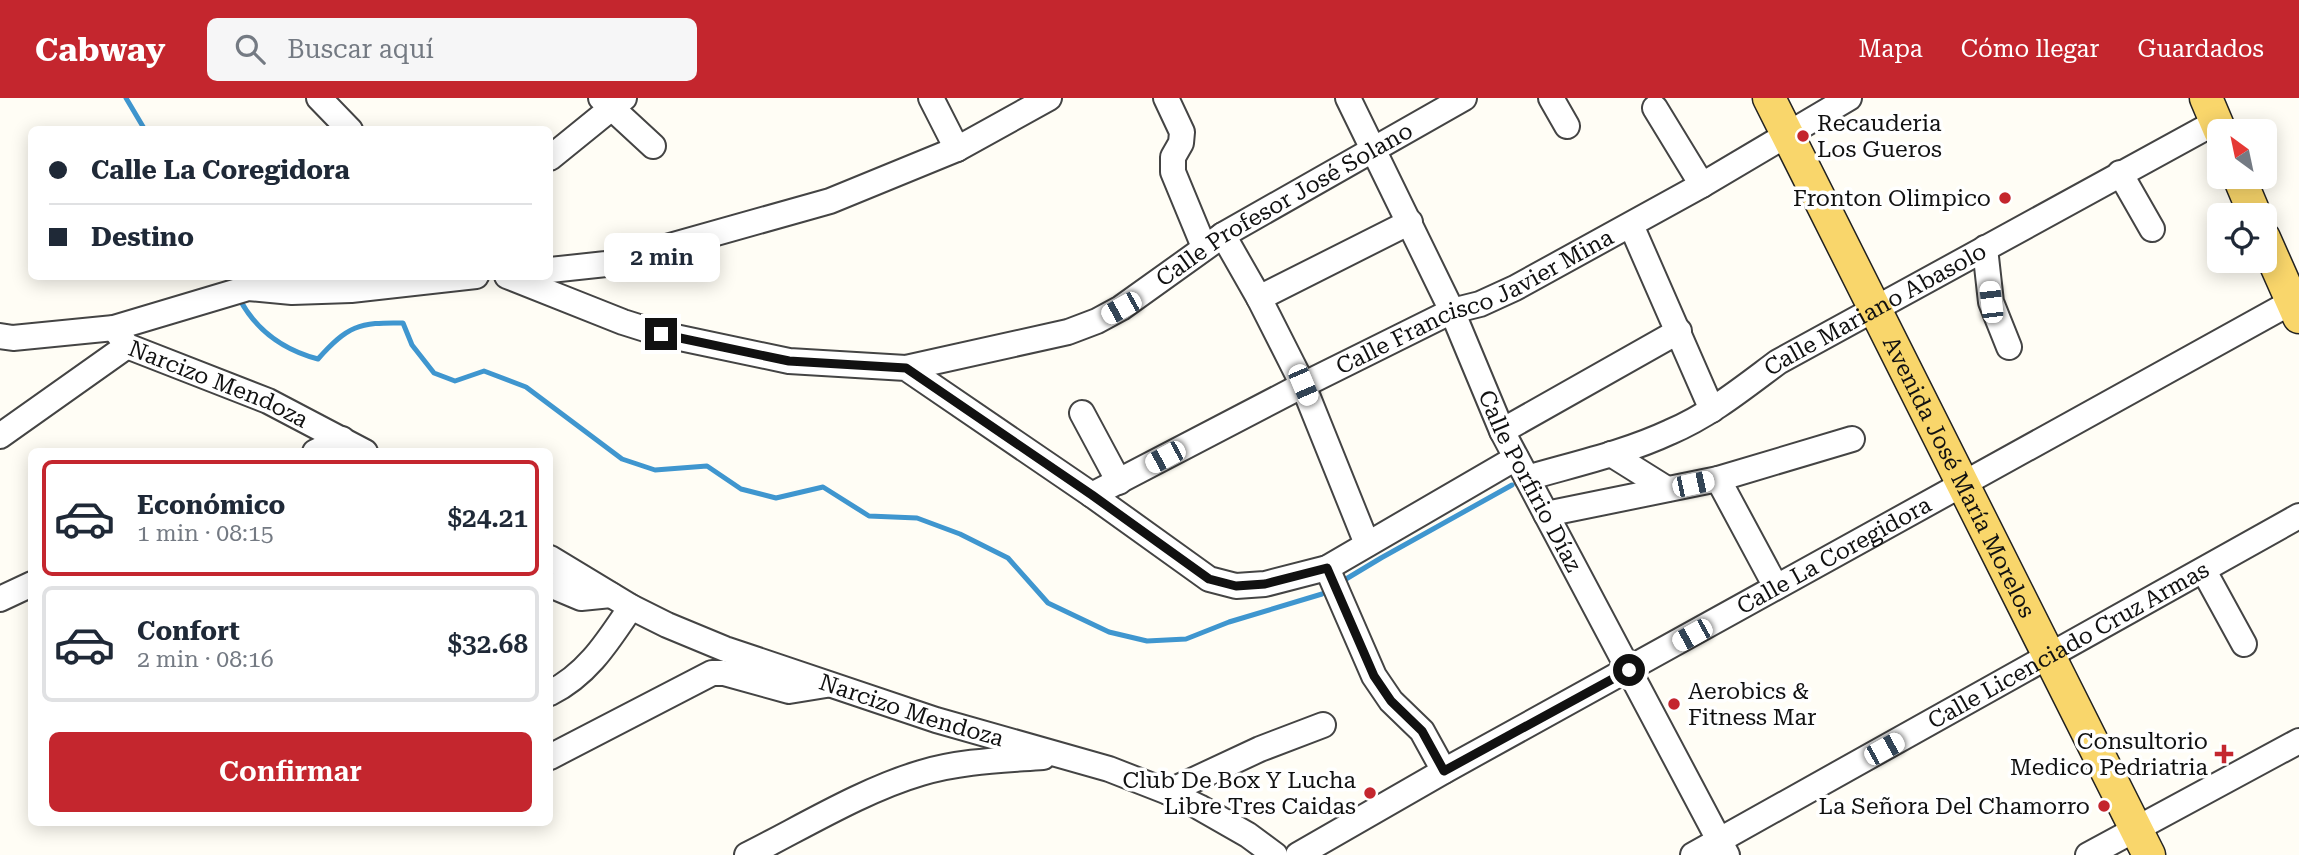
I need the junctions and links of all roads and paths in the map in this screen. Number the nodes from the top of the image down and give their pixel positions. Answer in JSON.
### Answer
{"nodes":[{"id":1,"x":319,"y":98,"type":"edge"},
{"id":2,"x":931,"y":98,"type":"edge"},
{"id":3,"x":1049,"y":98,"type":"edge"},
{"id":4,"x":1166,"y":98,"type":"edge"},
{"id":5,"x":1348,"y":98,"type":"edge"},
{"id":6,"x":1464,"y":98,"type":"edge"},
{"id":7,"x":1551,"y":98,"type":"edge"},
{"id":8,"x":1769,"y":98,"type":"edge"},
{"id":9,"x":1849,"y":98,"type":"edge"},
{"id":10,"x":612,"y":101,"type":"edge"},
{"id":11,"x":1655,"y":108,"type":"dead end"},
{"id":12,"x":2214,"y":117,"type":"edge"},
{"id":13,"x":346,"y":126,"type":"edge"},
{"id":14,"x":1567,"y":127,"type":"dead end"},
{"id":15,"x":1786,"y":134,"type":"junction"},
{"id":16,"x":653,"y":146,"type":"dead end"},
{"id":17,"x":1374,"y":148,"type":"junction"},
{"id":18,"x":957,"y":149,"type":"junction"},
{"id":19,"x":553,"y":155,"type":"edge"},
{"id":20,"x":2120,"y":173,"type":"junction"},
{"id":21,"x":1702,"y":185,"type":"junction"},
{"id":22,"x":1410,"y":222,"type":"junction"},
{"id":23,"x":1631,"y":225,"type":"junction"},
{"id":24,"x":2152,"y":229,"type":"dead end"},
{"id":25,"x":1214,"y":241,"type":"junction"},
{"id":26,"x":1985,"y":248,"type":"junction"},
{"id":27,"x":2277,"y":266,"type":"edge"},
{"id":28,"x":553,"y":270,"type":"edge"},
{"id":29,"x":440,"y":280,"type":"edge"},
{"id":30,"x":517,"y":280,"type":"edge"},
{"id":31,"x":257,"y":282,"type":"edge"},
{"id":32,"x":1259,"y":298,"type":"junction"},
{"id":33,"x":1875,"y":309,"type":"junction"},
{"id":34,"x":2297,"y":309,"type":"edge"},
{"id":35,"x":1452,"y":311,"type":"junction"},
{"id":36,"x":1679,"y":331,"type":"junction"},
{"id":37,"x":0,"y":336,"type":"edge"},
{"id":38,"x":121,"y":337,"type":"junction"},
{"id":39,"x":2009,"y":347,"type":"dead end"},
{"id":40,"x":906,"y":368,"type":"junction"},
{"id":41,"x":1303,"y":385,"type":"junction"},
{"id":42,"x":1713,"y":410,"type":"junction"},
{"id":43,"x":1082,"y":413,"type":"dead end"},
{"id":44,"x":1502,"y":431,"type":"junction"},
{"id":45,"x":0,"y":436,"type":"edge"},
{"id":46,"x":342,"y":439,"type":"junction"},
{"id":47,"x":1852,"y":439,"type":"dead end"},
{"id":48,"x":323,"y":448,"type":"edge"},
{"id":49,"x":358,"y":448,"type":"edge"},
{"id":50,"x":1611,"y":454,"type":"junction"},
{"id":51,"x":1522,"y":468,"type":"junction"},
{"id":52,"x":1718,"y":479,"type":"junction"},
{"id":53,"x":1119,"y":482,"type":"junction"},
{"id":54,"x":1963,"y":485,"type":"junction"},
{"id":55,"x":1667,"y":489,"type":"junction"},
{"id":56,"x":1092,"y":495,"type":"junction"},
{"id":57,"x":1546,"y":514,"type":"junction"},
{"id":58,"x":2299,"y":516,"type":"edge"},
{"id":59,"x":1367,"y":544,"type":"junction"},
{"id":60,"x":553,"y":560,"type":"edge"},
{"id":61,"x":2204,"y":571,"type":"junction"},
{"id":62,"x":1329,"y":574,"type":"junction"},
{"id":63,"x":28,"y":586,"type":"edge"},
{"id":64,"x":553,"y":586,"type":"edge"},
{"id":65,"x":1776,"y":587,"type":"junction"},
{"id":66,"x":0,"y":599,"type":"edge"},
{"id":67,"x":621,"y":601,"type":"junction"},
{"id":68,"x":2244,"y":644,"type":"dead end"},
{"id":69,"x":2049,"y":657,"type":"junction"},
{"id":70,"x":1629,"y":670,"type":"junction"},
{"id":71,"x":827,"y":685,"type":"junction"},
{"id":72,"x":553,"y":691,"type":"edge"},
{"id":73,"x":1323,"y":725,"type":"dead end"},
{"id":74,"x":2299,"y":741,"type":"edge"},
{"id":75,"x":553,"y":756,"type":"edge"},
{"id":76,"x":1058,"y":756,"type":"junction"},
{"id":77,"x":1444,"y":771,"type":"junction"},
{"id":78,"x":1168,"y":792,"type":"junction"},
{"id":79,"x":2142,"y":842,"type":"edge"},
{"id":80,"x":1723,"y":848,"type":"edge"},
{"id":81,"x":747,"y":855,"type":"edge"},
{"id":82,"x":1275,"y":855,"type":"edge"},
{"id":83,"x":1298,"y":855,"type":"edge"},
{"id":84,"x":1693,"y":855,"type":"edge"},
{"id":85,"x":2088,"y":855,"type":"edge"}],
"edges":[{"from":1,"to":13,"type":"street"},
{"from":2,"to":18,"type":"street"},
{"from":3,"to":18,"type":"street"},
{"from":4,"to":25,"type":"street"},
{"from":5,"to":17,"type":"street","name":"Calle Porfirio Díaz"},
{"from":6,"to":17,"type":"street","name":"Calle Profesor José Solano"},
{"from":7,"to":14,"type":"street"},
{"from":8,"to":15,"type":"main road","name":"Avenida José María Morelos"},
{"from":9,"to":15,"type":"street","name":"Calle Francisco Javier Mina"},
{"from":10,"to":16,"type":"street"},
{"from":10,"to":19,"type":"street"},
{"from":11,"to":21,"type":"street"},
{"from":12,"to":20,"type":"street","name":"Calle Mariano Abasolo"},
{"from":15,"to":21,"type":"street","name":"Calle Francisco Javier Mina"},
{"from":15,"to":33,"type":"main road","name":"Avenida José María Morelos"},
{"from":17,"to":22,"type":"street","name":"Calle Porfirio Díaz"},
{"from":17,"to":25,"type":"street","name":"Calle Profesor José Solano"},
{"from":18,"to":28,"type":"street"},
{"from":20,"to":24,"type":"street"},
{"from":20,"to":26,"type":"street","name":"Calle Mariano Abasolo"},
{"from":21,"to":23,"type":"street","name":"Calle Francisco Javier Mina"},
{"from":22,"to":32,"type":"street"},
{"from":22,"to":35,"type":"street","name":"Calle Porfirio Díaz"},
{"from":23,"to":35,"type":"street","name":"Calle Francisco Javier Mina"},
{"from":23,"to":36,"type":"street"},
{"from":25,"to":32,"type":"street"},
{"from":25,"to":40,"type":"street","name":"Calle Profesor José Solano"},
{"from":26,"to":33,"type":"street","name":"Calle Mariano Abasolo"},
{"from":26,"to":39,"type":"street"},
{"from":27,"to":34,"type":"main road"},
{"from":29,"to":31,"type":"street"},
{"from":30,"to":40,"type":"street"},
{"from":31,"to":38,"type":"street"},
{"from":32,"to":41,"type":"street"},
{"from":33,"to":42,"type":"street","name":"Calle Mariano Abasolo"},
{"from":33,"to":54,"type":"main road","name":"Avenida José María Morelos"},
{"from":34,"to":54,"type":"street","name":"Calle La Coregidora"},
{"from":35,"to":41,"type":"street","name":"Calle Francisco Javier Mina"},
{"from":35,"to":44,"type":"street","name":"Calle Porfirio Díaz"},
{"from":36,"to":42,"type":"street"},
{"from":36,"to":44,"type":"street"},
{"from":37,"to":38,"type":"street"},
{"from":38,"to":45,"type":"street"},
{"from":38,"to":46,"type":"street","name":"Narcizo Mendoza"},
{"from":40,"to":56,"type":"street","name":"Calle Mariano Abasolo"},
{"from":41,"to":53,"type":"street","name":"Calle Francisco Javier Mina"},
{"from":41,"to":59,"type":"street"},
{"from":42,"to":50,"type":"street","name":"Calle Mariano Abasolo"},
{"from":43,"to":53,"type":"street"},
{"from":44,"to":51,"type":"street","name":"Calle Porfirio Díaz"},
{"from":46,"to":48,"type":"street"},
{"from":46,"to":49,"type":"street","name":"Narcizo Mendoza"},
{"from":47,"to":52,"type":"street"},
{"from":50,"to":51,"type":"street","name":"Calle Mariano Abasolo"},
{"from":50,"to":55,"type":"street"},
{"from":51,"to":57,"type":"street","name":"Calle Porfirio Díaz"},
{"from":51,"to":59,"type":"street","name":"Calle Mariano Abasolo"},
{"from":52,"to":55,"type":"street"},
{"from":52,"to":65,"type":"street"},
{"from":53,"to":56,"type":"street","name":"Calle Francisco Javier Mina"},
{"from":54,"to":65,"type":"street","name":"Calle La Coregidora"},
{"from":54,"to":69,"type":"main road","name":"Avenida José María Morelos"},
{"from":55,"to":57,"type":"street"},
{"from":56,"to":62,"type":"street","name":"Calle Mariano Abasolo"},
{"from":57,"to":70,"type":"street","name":"Calle Porfirio Díaz"},
{"from":58,"to":61,"type":"street","name":"Calle Licenciado Cruz Armas"},
{"from":59,"to":62,"type":"street","name":"Calle Mariano Abasolo"},
{"from":60,"to":67,"type":"street","name":"Narcizo Mendoza"},
{"from":61,"to":68,"type":"street"},
{"from":61,"to":69,"type":"street","name":"Calle Licenciado Cruz Armas"},
{"from":62,"to":77,"type":"street"},
{"from":63,"to":66,"type":"street"},
{"from":64,"to":67,"type":"street"},
{"from":65,"to":70,"type":"street","name":"Calle La Coregidora"},
{"from":67,"to":71,"type":"street","name":"Narcizo Mendoza"},
{"from":67,"to":72,"type":"street"},
{"from":69,"to":79,"type":"main road","name":"Avenida José María Morelos"},
{"from":69,"to":80,"type":"street","name":"Calle Licenciado Cruz Armas"},
{"from":70,"to":77,"type":"street","name":"Calle La Coregidora"},
{"from":70,"to":80,"type":"street","name":"Calle Porfirio Díaz"},
{"from":71,"to":75,"type":"street"},
{"from":71,"to":76,"type":"street","name":"Narcizo Mendoza"},
{"from":73,"to":78,"type":"street"},
{"from":74,"to":79,"type":"street"},
{"from":76,"to":78,"type":"street","name":"Narcizo Mendoza"},
{"from":76,"to":81,"type":"street"},
{"from":77,"to":83,"type":"street","name":"Calle La Coregidora"},
{"from":78,"to":82,"type":"street","name":"Narcizo Mendoza"},
{"from":79,"to":85,"type":"street"},
{"from":80,"to":84,"type":"street","name":"Calle Licenciado Cruz Armas"}]}
